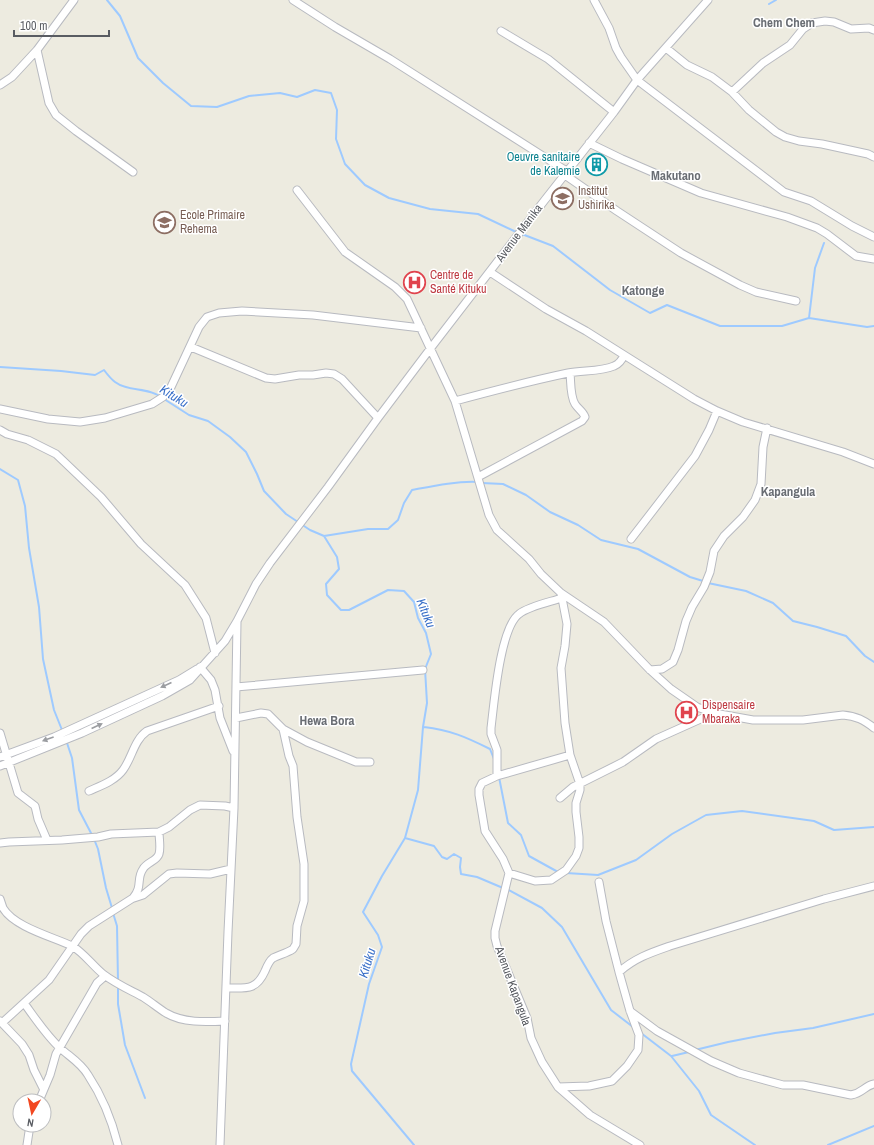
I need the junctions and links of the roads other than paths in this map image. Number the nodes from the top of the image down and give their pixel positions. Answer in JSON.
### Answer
{"nodes":[{"id":1,"x":74,"y":0,"type":"edge"},
{"id":2,"x":293,"y":0,"type":"edge"},
{"id":3,"x":594,"y":0,"type":"edge"},
{"id":4,"x":708,"y":0,"type":"edge"},
{"id":5,"x":874,"y":30,"type":"edge"},
{"id":6,"x":501,"y":31,"type":"dead end"},
{"id":7,"x":666,"y":48,"type":"junction"},
{"id":8,"x":37,"y":50,"type":"junction"},
{"id":9,"x":637,"y":80,"type":"junction"},
{"id":10,"x":0,"y":85,"type":"edge"},
{"id":11,"x":732,"y":92,"type":"junction"},
{"id":12,"x":614,"y":112,"type":"junction"},
{"id":13,"x":589,"y":143,"type":"junction"},
{"id":14,"x":874,"y":157,"type":"edge"},
{"id":15,"x":133,"y":172,"type":"dead end"},
{"id":16,"x":566,"y":173,"type":"junction"},
{"id":17,"x":297,"y":190,"type":"dead end"},
{"id":18,"x":874,"y":238,"type":"edge"},
{"id":19,"x":874,"y":259,"type":"edge"},
{"id":20,"x":490,"y":272,"type":"junction"},
{"id":21,"x":796,"y":301,"type":"dead end"},
{"id":22,"x":421,"y":328,"type":"junction"},
{"id":23,"x":191,"y":347,"type":"junction"},
{"id":24,"x":430,"y":349,"type":"junction"},
{"id":25,"x":624,"y":355,"type":"junction"},
{"id":26,"x":570,"y":373,"type":"junction"},
{"id":27,"x":455,"y":401,"type":"junction"},
{"id":28,"x":0,"y":409,"type":"edge"},
{"id":29,"x":717,"y":411,"type":"junction"},
{"id":30,"x":378,"y":418,"type":"junction"},
{"id":31,"x":767,"y":428,"type":"junction"},
{"id":32,"x":0,"y":430,"type":"edge"},
{"id":33,"x":874,"y":464,"type":"edge"},
{"id":34,"x":478,"y":477,"type":"junction"},
{"id":35,"x":631,"y":539,"type":"dead end"},
{"id":36,"x":562,"y":596,"type":"junction"},
{"id":37,"x":237,"y":621,"type":"junction"},
{"id":38,"x":215,"y":653,"type":"junction"},
{"id":39,"x":200,"y":667,"type":"junction"},
{"id":40,"x":424,"y":670,"type":"dead end"},
{"id":41,"x":650,"y":670,"type":"junction"},
{"id":42,"x":236,"y":687,"type":"junction"},
{"id":43,"x":218,"y":706,"type":"junction"},
{"id":44,"x":714,"y":713,"type":"junction"},
{"id":45,"x":236,"y":718,"type":"junction"},
{"id":46,"x":874,"y":728,"type":"edge"},
{"id":47,"x":283,"y":729,"type":"junction"},
{"id":48,"x":0,"y":733,"type":"edge"},
{"id":49,"x":570,"y":755,"type":"junction"},
{"id":50,"x":3,"y":756,"type":"edge"},
{"id":51,"x":235,"y":756,"type":"junction"},
{"id":52,"x":370,"y":762,"type":"dead end"},
{"id":53,"x":9,"y":763,"type":"junction"},
{"id":54,"x":0,"y":766,"type":"edge"},
{"id":55,"x":497,"y":776,"type":"junction"},
{"id":56,"x":580,"y":784,"type":"junction"},
{"id":57,"x":89,"y":791,"type":"dead end"},
{"id":58,"x":560,"y":798,"type":"dead end"},
{"id":59,"x":234,"y":808,"type":"junction"},
{"id":60,"x":159,"y":832,"type":"junction"},
{"id":61,"x":47,"y":840,"type":"junction"},
{"id":62,"x":0,"y":843,"type":"edge"},
{"id":63,"x":232,"y":869,"type":"junction"},
{"id":64,"x":509,"y":873,"type":"junction"},
{"id":65,"x":599,"y":882,"type":"dead end"},
{"id":66,"x":874,"y":886,"type":"edge"},
{"id":67,"x":134,"y":898,"type":"junction"},
{"id":68,"x":0,"y":899,"type":"edge"},
{"id":69,"x":73,"y":947,"type":"junction"},
{"id":70,"x":619,"y":972,"type":"junction"},
{"id":71,"x":105,"y":976,"type":"junction"},
{"id":72,"x":226,"y":988,"type":"junction"},
{"id":73,"x":24,"y":1003,"type":"junction"},
{"id":74,"x":630,"y":1011,"type":"junction"},
{"id":75,"x":225,"y":1021,"type":"junction"},
{"id":76,"x":1,"y":1022,"type":"edge"},
{"id":77,"x":59,"y":1047,"type":"junction"},
{"id":78,"x":874,"y":1084,"type":"edge"},
{"id":79,"x":558,"y":1087,"type":"junction"},
{"id":80,"x":43,"y":1088,"type":"junction"},
{"id":81,"x":41,"y":1093,"type":"edge"},
{"id":82,"x":29,"y":1133,"type":"edge"},
{"id":83,"x":27,"y":1145,"type":"edge"},
{"id":84,"x":118,"y":1145,"type":"edge"},
{"id":85,"x":220,"y":1145,"type":"edge"},
{"id":86,"x":640,"y":1145,"type":"edge"}],
"edges":[{"from":1,"to":8,"type":"street"},
{"from":2,"to":16,"type":"street"},
{"from":3,"to":9,"type":"street"},
{"from":4,"to":7,"type":"street","name":"Avenue Manika"},
{"from":5,"to":11,"type":"street"},
{"from":6,"to":12,"type":"street"},
{"from":7,"to":9,"type":"street","name":"Avenue Manika"},
{"from":7,"to":11,"type":"street"},
{"from":8,"to":10,"type":"street"},
{"from":8,"to":15,"type":"street"},
{"from":9,"to":12,"type":"street","name":"Avenue Manika"},
{"from":9,"to":18,"type":"street"},
{"from":11,"to":14,"type":"street"},
{"from":12,"to":13,"type":"street","name":"Avenue Manika"},
{"from":13,"to":16,"type":"street","name":"Avenue Manika"},
{"from":13,"to":19,"type":"street"},
{"from":16,"to":20,"type":"street","name":"Avenue Manika"},
{"from":16,"to":21,"type":"street"},
{"from":17,"to":22,"type":"street"},
{"from":20,"to":24,"type":"street","name":"Avenue Manika"},
{"from":20,"to":25,"type":"street"},
{"from":22,"to":23,"type":"street"},
{"from":22,"to":24,"type":"street"},
{"from":23,"to":28,"type":"street"},
{"from":23,"to":30,"type":"street"},
{"from":24,"to":27,"type":"street"},
{"from":24,"to":30,"type":"street","name":"Avenue Manika"},
{"from":25,"to":26,"type":"street"},
{"from":25,"to":29,"type":"street"},
{"from":26,"to":27,"type":"street"},
{"from":26,"to":34,"type":"street"},
{"from":27,"to":34,"type":"street"},
{"from":29,"to":31,"type":"street"},
{"from":29,"to":35,"type":"street"},
{"from":30,"to":37,"type":"street","name":"Avenue Manika"},
{"from":31,"to":33,"type":"street"},
{"from":31,"to":41,"type":"street"},
{"from":32,"to":38,"type":"street"},
{"from":34,"to":36,"type":"street"},
{"from":36,"to":41,"type":"street"},
{"from":36,"to":49,"type":"street"},
{"from":36,"to":55,"type":"street"},
{"from":37,"to":38,"type":"street","name":"Avenue Manika"},
{"from":37,"to":42,"type":"street"},
{"from":38,"to":39,"type":"street","name":"Avenue Manika"},
{"from":39,"to":43,"type":"street"},
{"from":39,"to":50,"type":"street","one_way":true},
{"from":53,"to":39,"type":"street","one_way":true},
{"from":40,"to":42,"type":"street"},
{"from":41,"to":44,"type":"street"},
{"from":42,"to":45,"type":"street"},
{"from":43,"to":51,"type":"street"},
{"from":43,"to":57,"type":"street"},
{"from":44,"to":46,"type":"street"},
{"from":44,"to":56,"type":"street"},
{"from":45,"to":47,"type":"street"},
{"from":45,"to":51,"type":"street"},
{"from":47,"to":52,"type":"street"},
{"from":47,"to":72,"type":"street"},
{"from":48,"to":50,"type":"street"},
{"from":49,"to":55,"type":"street"},
{"from":49,"to":56,"type":"street"},
{"from":50,"to":53,"type":"street"},
{"from":51,"to":59,"type":"street"},
{"from":53,"to":54,"type":"street"},
{"from":53,"to":61,"type":"street"},
{"from":55,"to":64,"type":"street"},
{"from":56,"to":58,"type":"street"},
{"from":56,"to":64,"type":"street"},
{"from":59,"to":60,"type":"street"},
{"from":59,"to":63,"type":"street"},
{"from":60,"to":61,"type":"street"},
{"from":60,"to":67,"type":"street"},
{"from":61,"to":62,"type":"street"},
{"from":63,"to":67,"type":"street"},
{"from":63,"to":72,"type":"street"},
{"from":64,"to":79,"type":"street","name":"Avenue Kapangula"},
{"from":65,"to":70,"type":"street"},
{"from":66,"to":70,"type":"street"},
{"from":67,"to":69,"type":"street"},
{"from":68,"to":69,"type":"street"},
{"from":69,"to":71,"type":"street"},
{"from":69,"to":73,"type":"street"},
{"from":70,"to":74,"type":"street"},
{"from":71,"to":75,"type":"street"},
{"from":71,"to":77,"type":"street"},
{"from":72,"to":75,"type":"street"},
{"from":73,"to":76,"type":"street"},
{"from":73,"to":77,"type":"street"},
{"from":74,"to":78,"type":"street"},
{"from":74,"to":79,"type":"street"},
{"from":75,"to":85,"type":"street"},
{"from":76,"to":80,"type":"street"},
{"from":77,"to":80,"type":"street"},
{"from":77,"to":84,"type":"street"},
{"from":79,"to":86,"type":"street","name":"Avenue Kapangula"},
{"from":80,"to":81,"type":"street"},
{"from":82,"to":83,"type":"street"}]}
